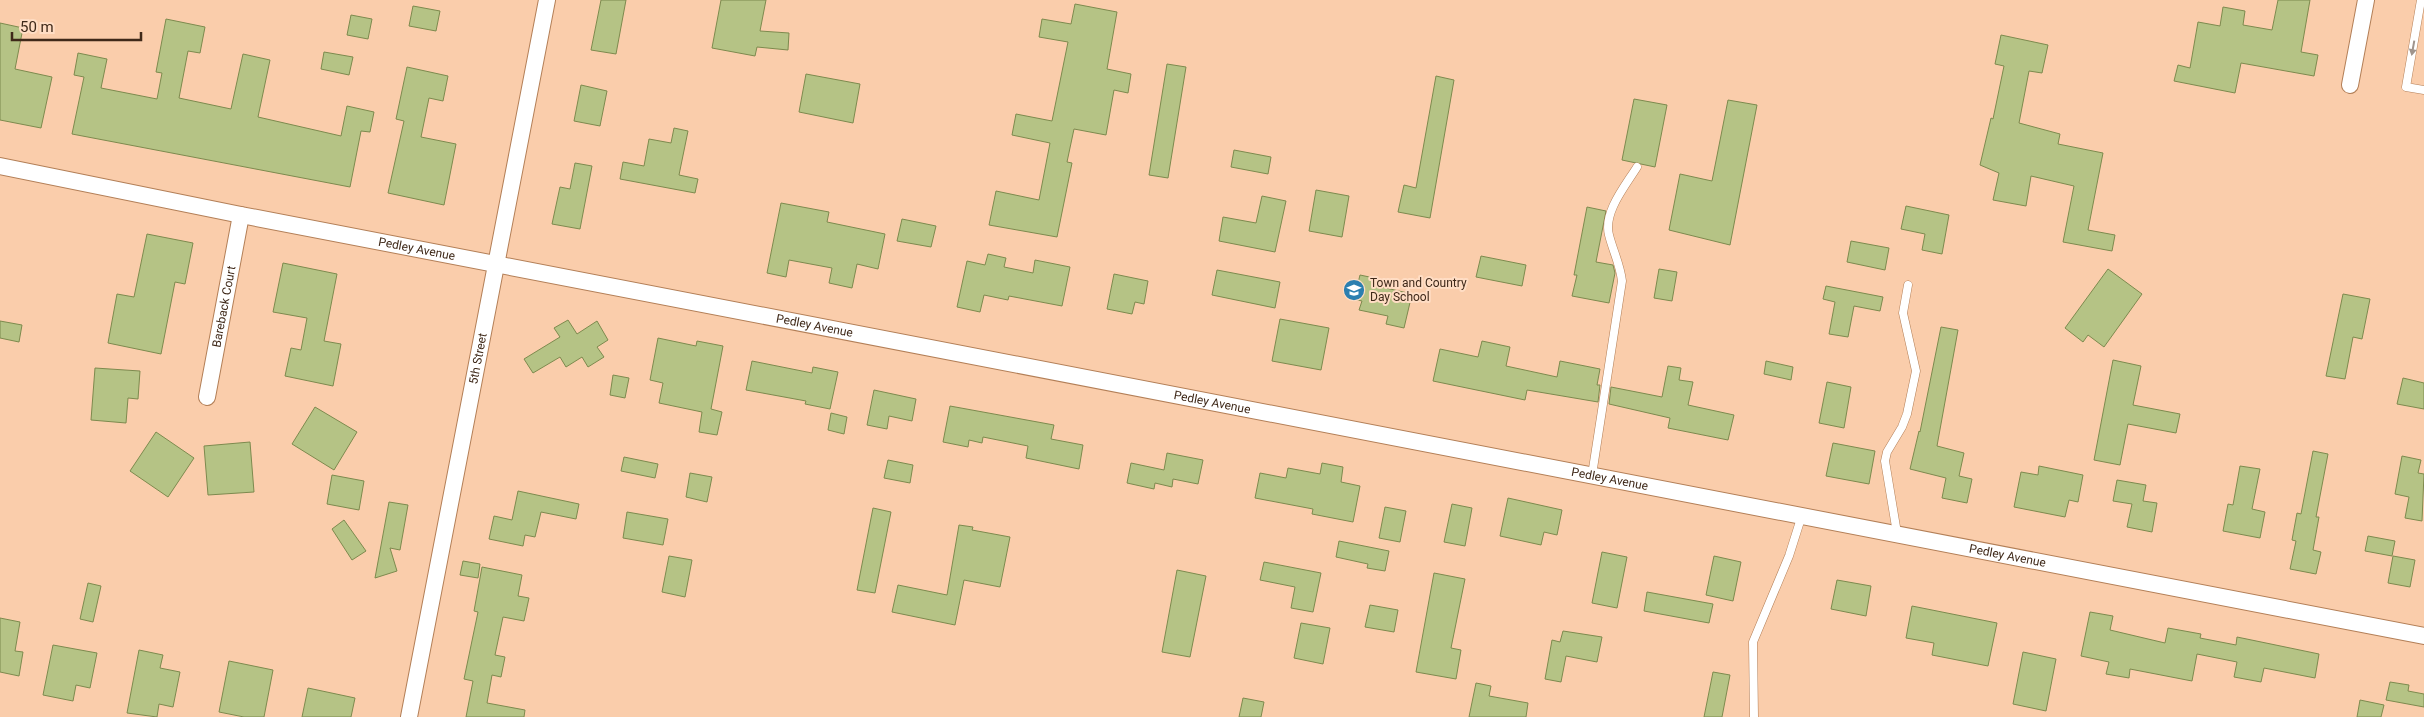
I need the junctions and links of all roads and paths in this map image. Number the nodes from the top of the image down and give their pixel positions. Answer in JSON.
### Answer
{"nodes":[{"id":1,"x":547,"y":0,"type":"edge"},
{"id":2,"x":2366,"y":0,"type":"edge"},
{"id":3,"x":2421,"y":0,"type":"edge"},
{"id":4,"x":2350,"y":85,"type":"dead end"},
{"id":5,"x":2424,"y":90,"type":"edge"},
{"id":6,"x":0,"y":166,"type":"edge"},
{"id":7,"x":1637,"y":167,"type":"dead end"},
{"id":8,"x":241,"y":214,"type":"junction"},
{"id":9,"x":494,"y":263,"type":"junction"},
{"id":10,"x":1908,"y":286,"type":"dead end"},
{"id":11,"x":208,"y":397,"type":"dead end"},
{"id":12,"x":1592,"y":474,"type":"junction"},
{"id":13,"x":1802,"y":515,"type":"junction"},
{"id":14,"x":1897,"y":534,"type":"junction"},
{"id":15,"x":2424,"y":636,"type":"edge"},
{"id":16,"x":409,"y":717,"type":"edge"},
{"id":17,"x":1754,"y":717,"type":"edge"}],
"edges":[{"from":1,"to":9,"type":"street","name":"5th Street"},
{"from":2,"to":4,"type":"street"},
{"from":3,"to":5,"type":"lane","one_way":true},
{"from":6,"to":8,"type":"street","name":"Pedley Avenue"},
{"from":7,"to":12,"type":"lane"},
{"from":8,"to":9,"type":"street","name":"Pedley Avenue"},
{"from":8,"to":11,"type":"street","name":"Bareback Court"},
{"from":9,"to":12,"type":"street","name":"Pedley Avenue"},
{"from":9,"to":16,"type":"street","name":"5th Street"},
{"from":10,"to":14,"type":"lane"},
{"from":12,"to":13,"type":"street","name":"Pedley Avenue"},
{"from":13,"to":14,"type":"street","name":"Pedley Avenue"},
{"from":13,"to":17,"type":"lane"},
{"from":14,"to":15,"type":"street","name":"Pedley Avenue"}]}
